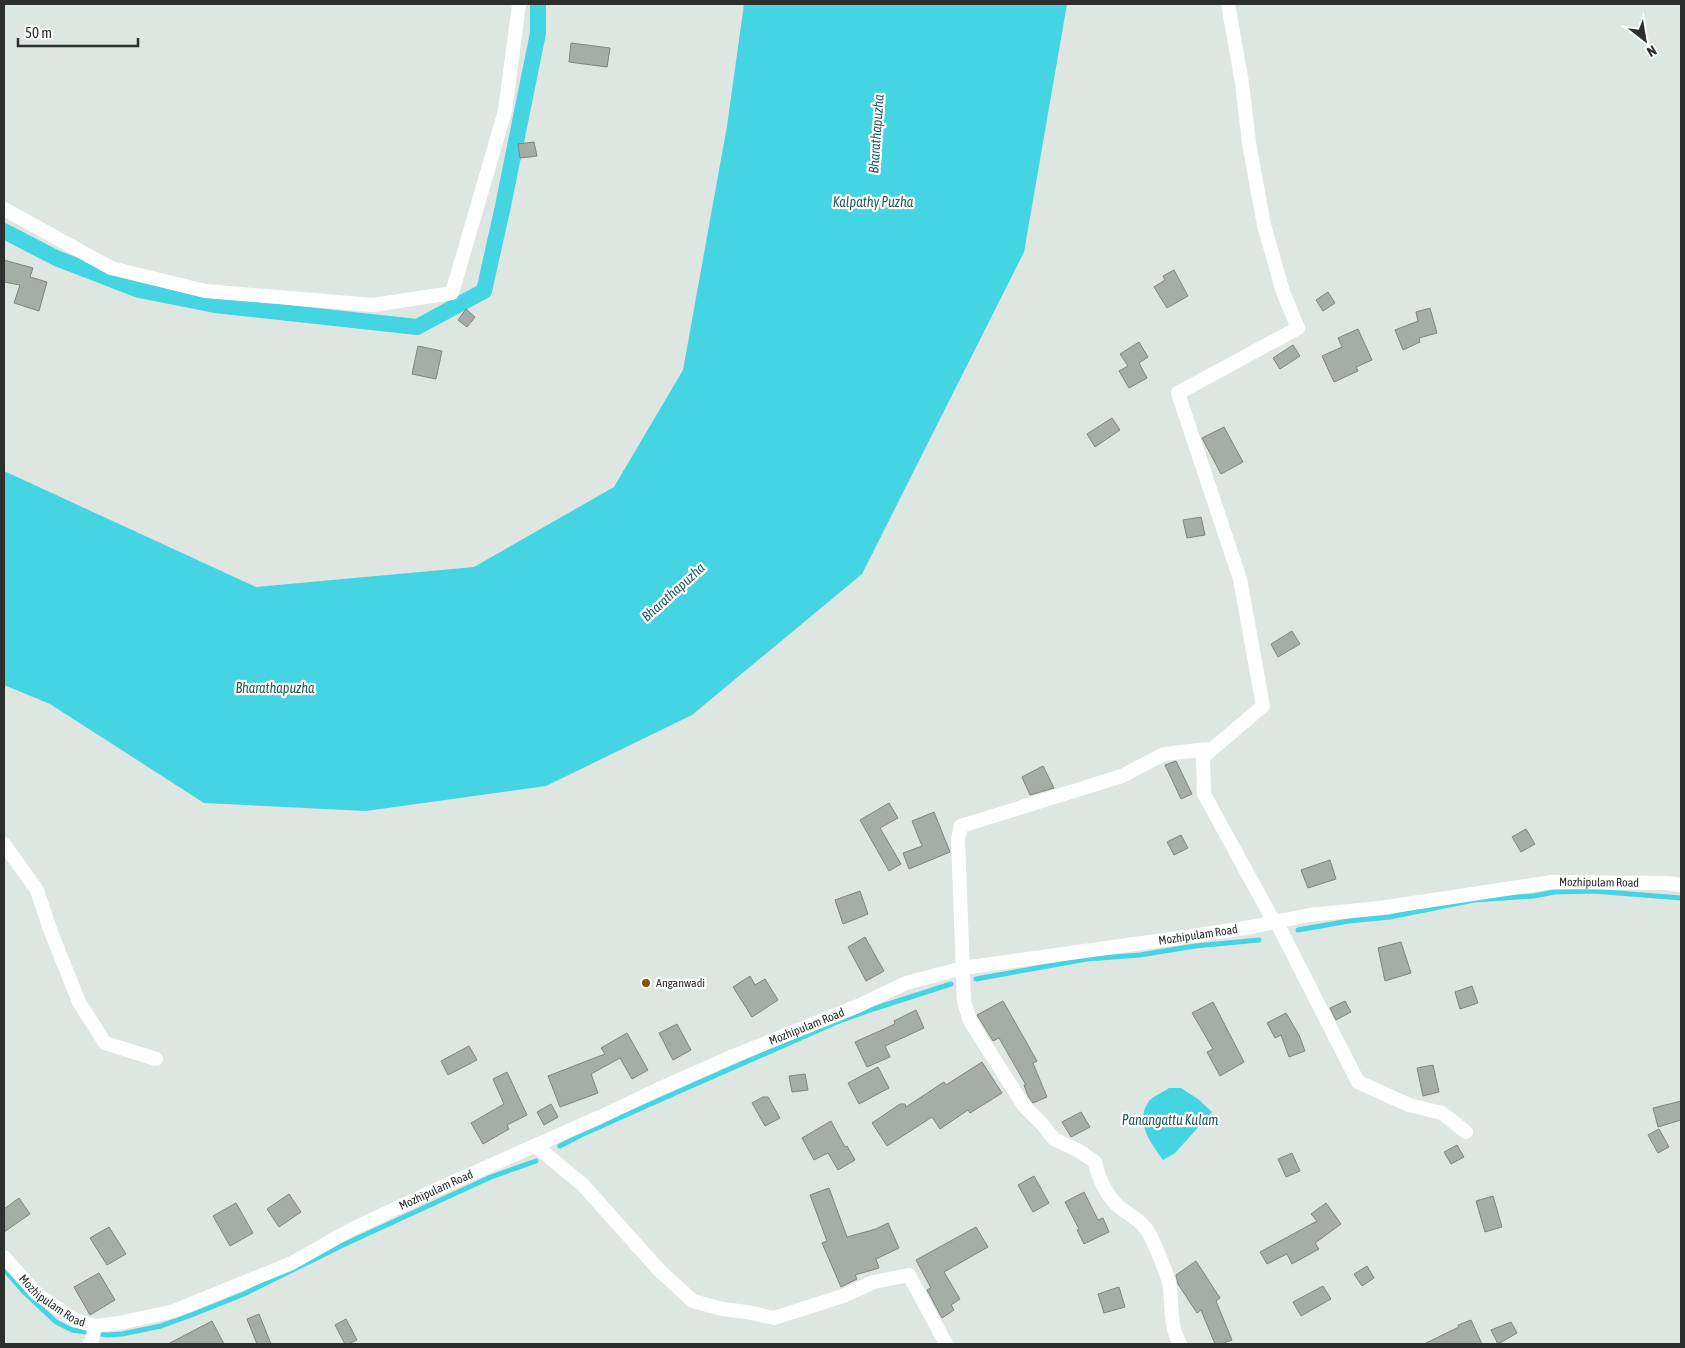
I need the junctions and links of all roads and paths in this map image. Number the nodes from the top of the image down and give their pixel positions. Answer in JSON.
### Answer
{"nodes":[{"id":1,"x":519,"y":4,"type":"edge"},
{"id":2,"x":1228,"y":4,"type":"edge"},
{"id":3,"x":4,"y":209,"type":"edge"},
{"id":4,"x":1203,"y":757,"type":"junction"},
{"id":5,"x":4,"y":844,"type":"edge"},
{"id":6,"x":1681,"y":885,"type":"edge"},
{"id":7,"x":1274,"y":922,"type":"junction"},
{"id":8,"x":963,"y":968,"type":"junction"},
{"id":9,"x":156,"y":1059,"type":"dead end"},
{"id":10,"x":1466,"y":1132,"type":"dead end"},
{"id":11,"x":536,"y":1146,"type":"junction"},
{"id":12,"x":4,"y":1257,"type":"edge"},
{"id":13,"x":95,"y":1326,"type":"junction"},
{"id":14,"x":90,"y":1343,"type":"edge"},
{"id":15,"x":946,"y":1344,"type":"edge"},
{"id":16,"x":1180,"y":1344,"type":"edge"}],
"edges":[{"from":1,"to":3,"type":"street"},
{"from":2,"to":4,"type":"street"},
{"from":4,"to":7,"type":"street"},
{"from":4,"to":8,"type":"street"},
{"from":5,"to":9,"type":"street"},
{"from":6,"to":7,"type":"street","name":"Mozhipulam Road"},
{"from":7,"to":8,"type":"street","name":"Mozhipulam Road"},
{"from":7,"to":10,"type":"street"},
{"from":8,"to":11,"type":"street","name":"Mozhipulam Road"},
{"from":8,"to":16,"type":"street"},
{"from":11,"to":13,"type":"street","name":"Mozhipulam Road"},
{"from":11,"to":15,"type":"street"},
{"from":12,"to":13,"type":"street","name":"Mozhipulam Road"},
{"from":13,"to":14,"type":"street"}]}
